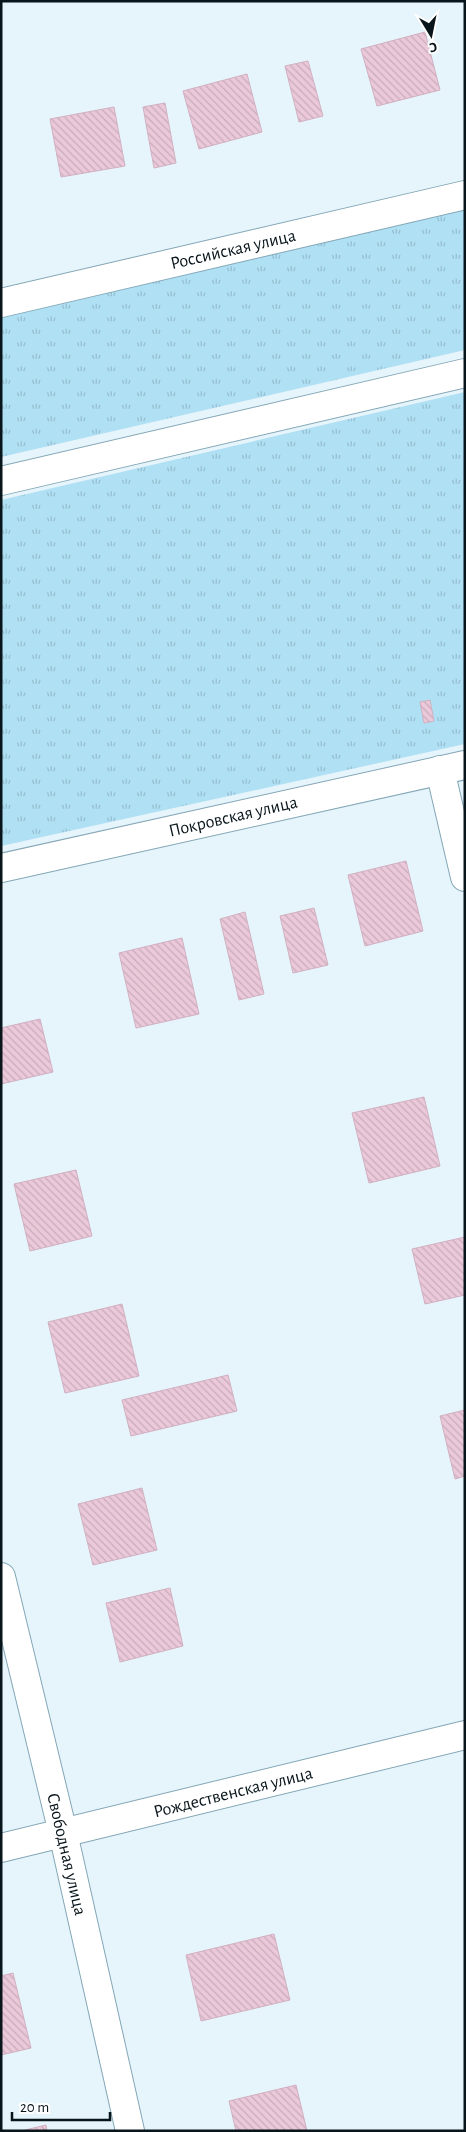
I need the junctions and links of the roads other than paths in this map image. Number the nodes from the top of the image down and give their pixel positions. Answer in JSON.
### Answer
{"nodes":[{"id":1,"x":465,"y":195,"type":"edge"},
{"id":2,"x":1,"y":304,"type":"edge"},
{"id":3,"x":465,"y":373,"type":"edge"},
{"id":4,"x":1,"y":481,"type":"edge"},
{"id":5,"x":453,"y":767,"type":"edge"},
{"id":6,"x":1,"y":868,"type":"edge"},
{"id":7,"x":465,"y":877,"type":"edge"},
{"id":8,"x":1,"y":1577,"type":"edge"},
{"id":9,"x":465,"y":1735,"type":"edge"},
{"id":10,"x":63,"y":1833,"type":"junction"},
{"id":11,"x":1,"y":1848,"type":"edge"},
{"id":12,"x":130,"y":2131,"type":"edge"}],
"edges":[{"from":1,"to":2,"type":"street","name":"Российская улица"},
{"from":3,"to":4,"type":"street"},
{"from":5,"to":6,"type":"street","name":"Покровская улица"},
{"from":5,"to":7,"type":"street"},
{"from":8,"to":10,"type":"street","name":"Свободная улица"},
{"from":9,"to":10,"type":"street","name":"Рождественская улица"},
{"from":10,"to":11,"type":"street","name":"Рождественская улица"},
{"from":10,"to":12,"type":"street","name":"Свободная улица"}]}
